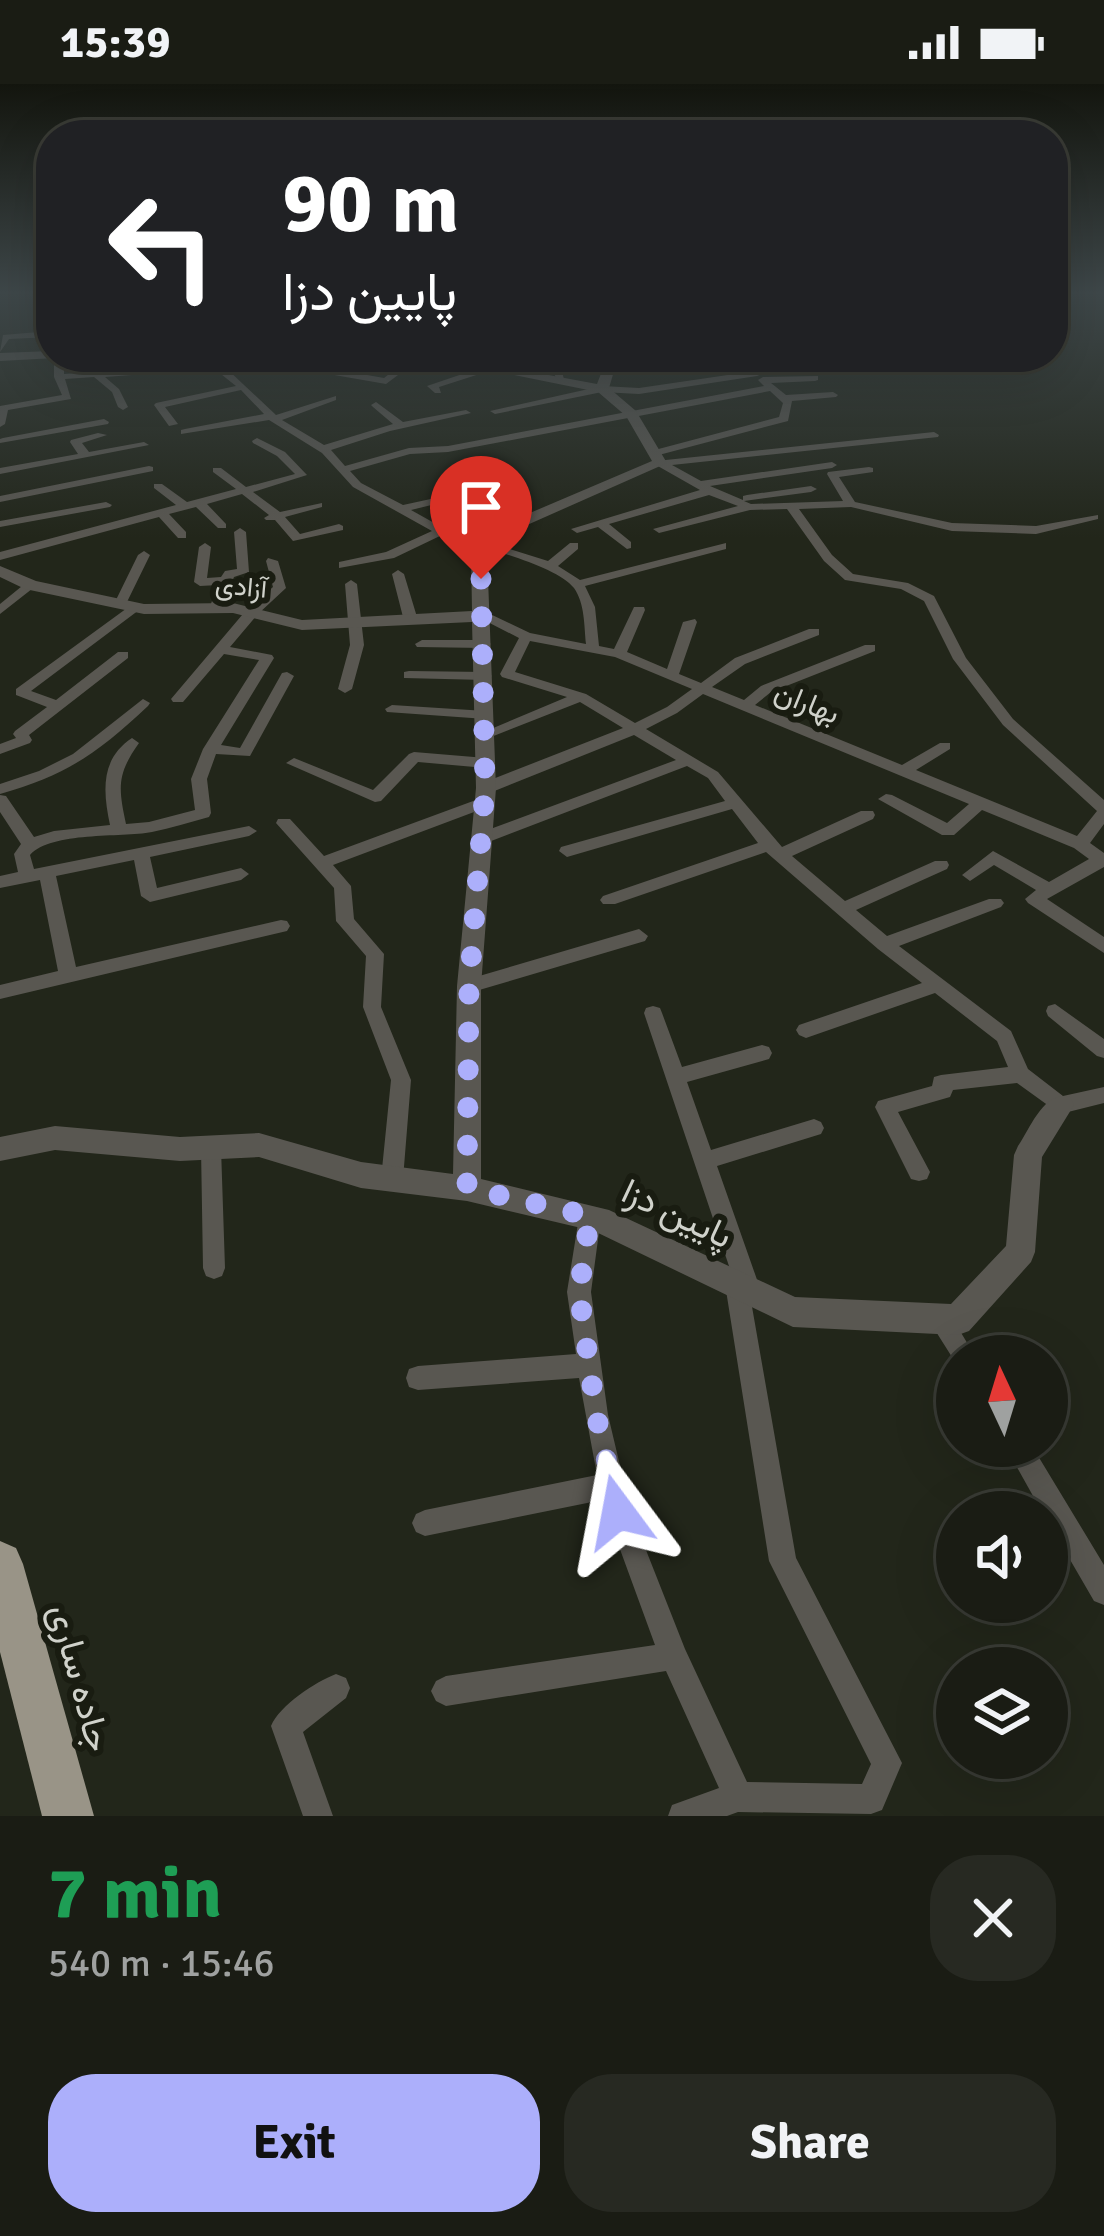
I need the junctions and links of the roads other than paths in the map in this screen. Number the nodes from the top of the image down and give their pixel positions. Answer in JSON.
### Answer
{"nodes":[{"id":1,"x":81,"y":376,"type":"edge"},
{"id":2,"x":98,"y":376,"type":"edge"},
{"id":3,"x":229,"y":376,"type":"edge"},
{"id":4,"x":356,"y":376,"type":"edge"},
{"id":5,"x":393,"y":376,"type":"edge"},
{"id":6,"x":469,"y":376,"type":"edge"},
{"id":7,"x":533,"y":376,"type":"edge"},
{"id":8,"x":560,"y":376,"type":"edge"},
{"id":9,"x":601,"y":376,"type":"edge"},
{"id":10,"x":59,"y":377,"type":"joint"},
{"id":11,"x":764,"y":378,"type":"junction"},
{"id":12,"x":815,"y":378,"type":"dead end"},
{"id":13,"x":562,"y":381,"type":"junction"},
{"id":14,"x":243,"y":387,"type":"junction"},
{"id":15,"x":602,"y":389,"type":"junction"},
{"id":16,"x":437,"y":391,"type":"dead end"},
{"id":17,"x":150,"y":392,"type":"dead end"},
{"id":18,"x":833,"y":395,"type":"dead end"},
{"id":19,"x":333,"y":398,"type":"dead end"},
{"id":20,"x":785,"y":398,"type":"junction"},
{"id":21,"x":159,"y":405,"type":"junction"},
{"id":22,"x":376,"y":405,"type":"dead end"},
{"id":23,"x":123,"y":407,"type":"dead end"},
{"id":24,"x":495,"y":411,"type":"dead end"},
{"id":25,"x":466,"y":413,"type":"dead end"},
{"id":26,"x":631,"y":414,"type":"junction"},
{"id":27,"x":273,"y":417,"type":"junction"},
{"id":28,"x":173,"y":424,"type":"dead end"},
{"id":29,"x":402,"y":426,"type":"junction"},
{"id":30,"x":1,"y":432,"type":"edge"},
{"id":31,"x":184,"y":432,"type":"dead end"},
{"id":32,"x":934,"y":435,"type":"dead end"},
{"id":33,"x":257,"y":441,"type":"dead end"},
{"id":34,"x":143,"y":445,"type":"dead end"},
{"id":35,"x":323,"y":449,"type":"junction"},
{"id":36,"x":81,"y":457,"type":"junction"},
{"id":37,"x":658,"y":458,"type":"junction"},
{"id":38,"x":832,"y":465,"type":"dead end"},
{"id":39,"x":149,"y":469,"type":"dead end"},
{"id":40,"x":217,"y":470,"type":"dead end"},
{"id":41,"x":341,"y":470,"type":"junction"},
{"id":42,"x":869,"y":470,"type":"dead end"},
{"id":43,"x":0,"y":472,"type":"edge"},
{"id":44,"x":509,"y":483,"type":"dead end"},
{"id":45,"x":158,"y":486,"type":"dead end"},
{"id":46,"x":704,"y":488,"type":"junction"},
{"id":47,"x":811,"y":489,"type":"dead end"},
{"id":48,"x":246,"y":490,"type":"junction"},
{"id":49,"x":0,"y":499,"type":"edge"},
{"id":50,"x":731,"y":500,"type":"junction"},
{"id":51,"x":851,"y":504,"type":"junction"},
{"id":52,"x":106,"y":505,"type":"dead end"},
{"id":53,"x":194,"y":506,"type":"junction"},
{"id":54,"x":318,"y":506,"type":"dead end"},
{"id":55,"x":750,"y":507,"type":"junction"},
{"id":56,"x":402,"y":508,"type":"junction"},
{"id":57,"x":793,"y":509,"type":"junction"},
{"id":58,"x":163,"y":515,"type":"junction"},
{"id":59,"x":1094,"y":517,"type":"dead end"},
{"id":60,"x":272,"y":518,"type":"junction"},
{"id":61,"x":600,"y":522,"type":"junction"},
{"id":62,"x":0,"y":524,"type":"edge"},
{"id":63,"x":222,"y":526,"type":"dead end"},
{"id":64,"x":339,"y":528,"type":"dead end"},
{"id":65,"x":577,"y":529,"type":"dead end"},
{"id":66,"x":659,"y":529,"type":"dead end"},
{"id":67,"x":441,"y":531,"type":"junction"},
{"id":68,"x":241,"y":532,"type":"dead end"},
{"id":69,"x":182,"y":535,"type":"dead end"},
{"id":70,"x":627,"y":545,"type":"dead end"},
{"id":71,"x":484,"y":546,"type":"junction"},
{"id":72,"x":574,"y":546,"type":"dead end"},
{"id":73,"x":722,"y":546,"type":"dead end"},
{"id":74,"x":205,"y":547,"type":"dead end"},
{"id":75,"x":144,"y":555,"type":"dead end"},
{"id":76,"x":0,"y":556,"type":"edge"},
{"id":77,"x":272,"y":561,"type":"dead end"},
{"id":78,"x":343,"y":565,"type":"dead end"},
{"id":79,"x":550,"y":566,"type":"junction"},
{"id":80,"x":0,"y":571,"type":"edge"},
{"id":81,"x":398,"y":574,"type":"dead end"},
{"id":82,"x":226,"y":581,"type":"junction"},
{"id":83,"x":352,"y":584,"type":"dead end"},
{"id":84,"x":578,"y":584,"type":"junction"},
{"id":85,"x":31,"y":585,"type":"junction"},
{"id":86,"x":127,"y":606,"type":"junction"},
{"id":87,"x":215,"y":609,"type":"junction"},
{"id":88,"x":0,"y":610,"type":"edge"},
{"id":89,"x":639,"y":610,"type":"dead end"},
{"id":90,"x":253,"y":611,"type":"junction"},
{"id":91,"x":483,"y":616,"type":"junction"},
{"id":92,"x":410,"y":617,"type":"junction"},
{"id":93,"x":357,"y":622,"type":"junction"},
{"id":94,"x":690,"y":622,"type":"dead end"},
{"id":95,"x":814,"y":632,"type":"dead end"},
{"id":96,"x":526,"y":636,"type":"junction"},
{"id":97,"x":422,"y":644,"type":"dead end"},
{"id":98,"x":484,"y":644,"type":"junction"},
{"id":99,"x":870,"y":648,"type":"dead end"},
{"id":100,"x":220,"y":649,"type":"junction"},
{"id":101,"x":593,"y":649,"type":"junction"},
{"id":102,"x":619,"y":655,"type":"junction"},
{"id":103,"x":123,"y":656,"type":"dead end"},
{"id":104,"x":410,"y":675,"type":"dead end"},
{"id":105,"x":286,"y":676,"type":"dead end"},
{"id":106,"x":485,"y":676,"type":"junction"},
{"id":107,"x":671,"y":676,"type":"junction"},
{"id":108,"x":345,"y":689,"type":"dead end"},
{"id":109,"x":702,"y":690,"type":"junction"},
{"id":110,"x":178,"y":699,"type":"dead end"},
{"id":111,"x":583,"y":699,"type":"junction"},
{"id":112,"x":143,"y":703,"type":"dead end"},
{"id":113,"x":58,"y":706,"type":"junction"},
{"id":114,"x":744,"y":707,"type":"junction"},
{"id":115,"x":392,"y":709,"type":"dead end"},
{"id":116,"x":486,"y":724,"type":"junction"},
{"id":117,"x":632,"y":730,"type":"junction"},
{"id":118,"x":132,"y":743,"type":"dead end"},
{"id":119,"x":945,"y":746,"type":"dead end"},
{"id":120,"x":0,"y":749,"type":"edge"},
{"id":121,"x":211,"y":749,"type":"junction"},
{"id":122,"x":684,"y":762,"type":"junction"},
{"id":123,"x":294,"y":763,"type":"dead end"},
{"id":124,"x":486,"y":763,"type":"junction"},
{"id":125,"x":902,"y":772,"type":"junction"},
{"id":126,"x":0,"y":789,"type":"edge"},
{"id":127,"x":485,"y":795,"type":"junction"},
{"id":128,"x":886,"y":799,"type":"dead end"},
{"id":129,"x":0,"y":800,"type":"edge"},
{"id":130,"x":735,"y":803,"type":"junction"},
{"id":131,"x":980,"y":803,"type":"junction"},
{"id":132,"x":1104,"y":811,"type":"edge"},
{"id":133,"x":867,"y":815,"type":"dead end"},
{"id":134,"x":284,"y":823,"type":"dead end"},
{"id":135,"x":119,"y":830,"type":"junction"},
{"id":136,"x":249,"y":831,"type":"dead end"},
{"id":137,"x":480,"y":839,"type":"junction"},
{"id":138,"x":30,"y":844,"type":"junction"},
{"id":139,"x":1080,"y":844,"type":"junction"},
{"id":140,"x":776,"y":849,"type":"junction"},
{"id":141,"x":567,"y":851,"type":"dead end"},
{"id":142,"x":141,"y":856,"type":"junction"},
{"id":143,"x":1102,"y":860,"type":"edge"},
{"id":144,"x":320,"y":863,"type":"junction"},
{"id":145,"x":941,"y":866,"type":"dead end"},
{"id":146,"x":241,"y":874,"type":"dead end"},
{"id":147,"x":970,"y":874,"type":"dead end"},
{"id":148,"x":37,"y":875,"type":"junction"},
{"id":149,"x":0,"y":882,"type":"edge"},
{"id":150,"x":1050,"y":890,"type":"junction"},
{"id":151,"x":609,"y":900,"type":"dead end"},
{"id":152,"x":995,"y":903,"type":"dead end"},
{"id":153,"x":846,"y":908,"type":"junction"},
{"id":154,"x":281,"y":926,"type":"dead end"},
{"id":155,"x":639,"y":936,"type":"dead end"},
{"id":156,"x":884,"y":944,"type":"junction"},
{"id":157,"x":1104,"y":946,"type":"edge"},
{"id":158,"x":68,"y":974,"type":"junction"},
{"id":159,"x":938,"y":985,"type":"junction"},
{"id":160,"x":469,"y":986,"type":"junction"},
{"id":161,"x":0,"y":992,"type":"edge"},
{"id":162,"x":1055,"y":1011,"type":"dead end"},
{"id":163,"x":652,"y":1013,"type":"dead end"},
{"id":164,"x":806,"y":1030,"type":"dead end"},
{"id":165,"x":1104,"y":1050,"type":"edge"},
{"id":166,"x":762,"y":1053,"type":"dead end"},
{"id":167,"x":1021,"y":1074,"type":"junction"},
{"id":168,"x":675,"y":1077,"type":"junction"},
{"id":169,"x":1104,"y":1095,"type":"edge"},
{"id":170,"x":1060,"y":1105,"type":"junction"},
{"id":171,"x":814,"y":1128,"type":"dead end"},
{"id":172,"x":211,"y":1148,"type":"junction"},
{"id":173,"x":0,"y":1149,"type":"edge"},
{"id":174,"x":704,"y":1161,"type":"junction"},
{"id":175,"x":919,"y":1172,"type":"dead end"},
{"id":176,"x":392,"y":1179,"type":"junction"},
{"id":177,"x":467,"y":1188,"type":"junction"},
{"id":178,"x":590,"y":1216,"type":"junction"},
{"id":179,"x":214,"y":1268,"type":"dead end"},
{"id":180,"x":742,"y":1287,"type":"junction"},
{"id":181,"x":940,"y":1319,"type":"junction"},
{"id":182,"x":950,"y":1335,"type":"edge"},
{"id":183,"x":590,"y":1365,"type":"junction"},
{"id":184,"x":418,"y":1378,"type":"dead end"},
{"id":185,"x":1030,"y":1467,"type":"edge"},
{"id":186,"x":612,"y":1485,"type":"junction"},
{"id":187,"x":425,"y":1523,"type":"dead end"},
{"id":188,"x":0,"y":1564,"type":"edge"},
{"id":189,"x":1104,"y":1591,"type":"edge"},
{"id":190,"x":674,"y":1656,"type":"junction"},
{"id":191,"x":336,"y":1688,"type":"dead end"},
{"id":192,"x":446,"y":1691,"type":"dead end"},
{"id":193,"x":738,"y":1797,"type":"junction"},
{"id":194,"x":852,"y":1808,"type":"edge"},
{"id":195,"x":68,"y":1816,"type":"edge"},
{"id":196,"x":318,"y":1816,"type":"edge"},
{"id":197,"x":683,"y":1816,"type":"edge"}],
"edges":[{"from":1,"to":10,"type":"street"},
{"from":2,"to":23,"type":"street"},
{"from":3,"to":14,"type":"street"},
{"from":4,"to":5,"type":"street"},
{"from":6,"to":16,"type":"street"},
{"from":7,"to":13,"type":"street"},
{"from":8,"to":13,"type":"street"},
{"from":9,"to":15,"type":"street"},
{"from":10,"to":30,"type":"street"},
{"from":11,"to":12,"type":"street"},
{"from":11,"to":15,"type":"street"},
{"from":11,"to":20,"type":"street"},
{"from":11,"to":26,"type":"street"},
{"from":13,"to":15,"type":"street"},
{"from":14,"to":21,"type":"street"},
{"from":14,"to":27,"type":"street"},
{"from":15,"to":24,"type":"street"},
{"from":15,"to":26,"type":"street"},
{"from":17,"to":21,"type":"street"},
{"from":18,"to":20,"type":"street"},
{"from":19,"to":27,"type":"street"},
{"from":20,"to":37,"type":"street"},
{"from":21,"to":28,"type":"street"},
{"from":22,"to":29,"type":"street"},
{"from":25,"to":29,"type":"street"},
{"from":26,"to":37,"type":"street"},
{"from":26,"to":41,"type":"street"},
{"from":27,"to":31,"type":"street"},
{"from":27,"to":35,"type":"street"},
{"from":29,"to":35,"type":"street"},
{"from":30,"to":36,"type":"street"},
{"from":30,"to":43,"type":"street"},
{"from":32,"to":37,"type":"street"},
{"from":33,"to":48,"type":"street"},
{"from":34,"to":36,"type":"street"},
{"from":35,"to":41,"type":"street"},
{"from":36,"to":43,"type":"street"},
{"from":37,"to":46,"type":"street"},
{"from":37,"to":71,"type":"street"},
{"from":38,"to":46,"type":"street"},
{"from":39,"to":49,"type":"street"},
{"from":40,"to":48,"type":"street"},
{"from":41,"to":56,"type":"street"},
{"from":42,"to":51,"type":"street"},
{"from":44,"to":56,"type":"street"},
{"from":45,"to":53,"type":"street"},
{"from":46,"to":50,"type":"street"},
{"from":46,"to":61,"type":"street"},
{"from":47,"to":50,"type":"street"},
{"from":48,"to":53,"type":"street"},
{"from":48,"to":60,"type":"street"},
{"from":50,"to":55,"type":"street"},
{"from":51,"to":57,"type":"street"},
{"from":51,"to":59,"type":"street"},
{"from":52,"to":62,"type":"street"},
{"from":53,"to":58,"type":"street"},
{"from":53,"to":63,"type":"street"},
{"from":54,"to":60,"type":"street"},
{"from":55,"to":57,"type":"street"},
{"from":55,"to":66,"type":"street"},
{"from":56,"to":67,"type":"street"},
{"from":57,"to":132,"type":"street"},
{"from":58,"to":69,"type":"street"},
{"from":58,"to":76,"type":"street"},
{"from":60,"to":64,"type":"street"},
{"from":61,"to":65,"type":"street"},
{"from":61,"to":70,"type":"street"},
{"from":67,"to":71,"type":"street"},
{"from":67,"to":78,"type":"street"},
{"from":68,"to":82,"type":"street"},
{"from":71,"to":79,"type":"street"},
{"from":71,"to":91,"type":"street"},
{"from":72,"to":79,"type":"street"},
{"from":73,"to":84,"type":"street"},
{"from":74,"to":82,"type":"street"},
{"from":75,"to":86,"type":"street"},
{"from":77,"to":90,"type":"street"},
{"from":79,"to":84,"type":"street"},
{"from":80,"to":85,"type":"street","name":"آزادی"},
{"from":81,"to":92,"type":"street"},
{"from":82,"to":87,"type":"street"},
{"from":83,"to":93,"type":"street"},
{"from":84,"to":101,"type":"street"},
{"from":85,"to":86,"type":"street","name":"آزادی"},
{"from":85,"to":88,"type":"street"},
{"from":86,"to":87,"type":"street","name":"آزادی"},
{"from":86,"to":113,"type":"street"},
{"from":87,"to":90,"type":"street","name":"آزادی"},
{"from":89,"to":102,"type":"street"},
{"from":90,"to":93,"type":"street","name":"آزادی"},
{"from":90,"to":100,"type":"street"},
{"from":91,"to":92,"type":"street","name":"آزادی"},
{"from":91,"to":96,"type":"street","name":"بهاران"},
{"from":91,"to":98,"type":"street"},
{"from":92,"to":93,"type":"street","name":"آزادی"},
{"from":93,"to":108,"type":"street"},
{"from":94,"to":107,"type":"street"},
{"from":95,"to":109,"type":"street"},
{"from":96,"to":101,"type":"street","name":"بهاران"},
{"from":96,"to":111,"type":"street"},
{"from":97,"to":98,"type":"street"},
{"from":98,"to":106,"type":"street"},
{"from":99,"to":114,"type":"street"},
{"from":100,"to":110,"type":"street"},
{"from":100,"to":121,"type":"street"},
{"from":101,"to":102,"type":"street","name":"بهاران"},
{"from":102,"to":107,"type":"street","name":"بهاران"},
{"from":103,"to":113,"type":"street"},
{"from":104,"to":106,"type":"street"},
{"from":105,"to":121,"type":"street"},
{"from":106,"to":116,"type":"street"},
{"from":107,"to":109,"type":"street","name":"بهاران"},
{"from":109,"to":114,"type":"street","name":"بهاران"},
{"from":109,"to":117,"type":"street"},
{"from":111,"to":116,"type":"street"},
{"from":111,"to":117,"type":"street"},
{"from":112,"to":126,"type":"street"},
{"from":113,"to":120,"type":"street"},
{"from":114,"to":125,"type":"street","name":"بهاران"},
{"from":115,"to":116,"type":"street"},
{"from":116,"to":124,"type":"street"},
{"from":117,"to":122,"type":"street"},
{"from":117,"to":127,"type":"street"},
{"from":118,"to":135,"type":"street"},
{"from":119,"to":125,"type":"street"},
{"from":121,"to":135,"type":"street"},
{"from":122,"to":130,"type":"street"},
{"from":122,"to":137,"type":"street"},
{"from":123,"to":124,"type":"street"},
{"from":124,"to":127,"type":"street"},
{"from":125,"to":131,"type":"street","name":"بهاران"},
{"from":127,"to":137,"type":"street"},
{"from":127,"to":144,"type":"street"},
{"from":128,"to":131,"type":"street"},
{"from":129,"to":138,"type":"street"},
{"from":130,"to":140,"type":"street"},
{"from":130,"to":141,"type":"street"},
{"from":131,"to":139,"type":"street","name":"بهاران"},
{"from":132,"to":139,"type":"street"},
{"from":133,"to":140,"type":"street"},
{"from":134,"to":144,"type":"street"},
{"from":135,"to":138,"type":"street"},
{"from":136,"to":142,"type":"street"},
{"from":137,"to":160,"type":"street"},
{"from":138,"to":148,"type":"street"},
{"from":139,"to":143,"type":"street","name":"بهاران"},
{"from":140,"to":151,"type":"street"},
{"from":140,"to":153,"type":"street"},
{"from":142,"to":146,"type":"street"},
{"from":142,"to":148,"type":"street"},
{"from":143,"to":150,"type":"street"},
{"from":144,"to":176,"type":"street"},
{"from":145,"to":153,"type":"street"},
{"from":147,"to":150,"type":"street"},
{"from":148,"to":149,"type":"street"},
{"from":148,"to":158,"type":"street"},
{"from":150,"to":157,"type":"street"},
{"from":152,"to":156,"type":"street"},
{"from":153,"to":156,"type":"street"},
{"from":154,"to":158,"type":"street"},
{"from":155,"to":160,"type":"street"},
{"from":156,"to":159,"type":"street"},
{"from":158,"to":161,"type":"street"},
{"from":159,"to":164,"type":"street"},
{"from":159,"to":167,"type":"street"},
{"from":160,"to":177,"type":"street"},
{"from":162,"to":165,"type":"street"},
{"from":163,"to":168,"type":"street"},
{"from":166,"to":168,"type":"street"},
{"from":167,"to":170,"type":"street"},
{"from":167,"to":175,"type":"street"},
{"from":168,"to":174,"type":"street"},
{"from":169,"to":170,"type":"street"},
{"from":170,"to":181,"type":"street"},
{"from":171,"to":174,"type":"street"},
{"from":172,"to":173,"type":"street","name":"پایین دزا"},
{"from":172,"to":176,"type":"street","name":"پایین دزا"},
{"from":172,"to":179,"type":"street"},
{"from":174,"to":180,"type":"street"},
{"from":176,"to":177,"type":"street","name":"پایین دزا"},
{"from":177,"to":178,"type":"street","name":"پایین دزا"},
{"from":178,"to":180,"type":"street","name":"پایین دزا"},
{"from":178,"to":183,"type":"street"},
{"from":180,"to":181,"type":"street","name":"پایین دزا"},
{"from":180,"to":194,"type":"street"},
{"from":181,"to":182,"type":"street"},
{"from":183,"to":184,"type":"street"},
{"from":183,"to":186,"type":"street"},
{"from":185,"to":189,"type":"street"},
{"from":186,"to":187,"type":"street"},
{"from":186,"to":190,"type":"street"},
{"from":188,"to":195,"type":"highway","name":"جاده ساری"},
{"from":190,"to":192,"type":"street"},
{"from":190,"to":193,"type":"street"},
{"from":191,"to":196,"type":"street"},
{"from":193,"to":194,"type":"street"},
{"from":193,"to":197,"type":"street"}]}
